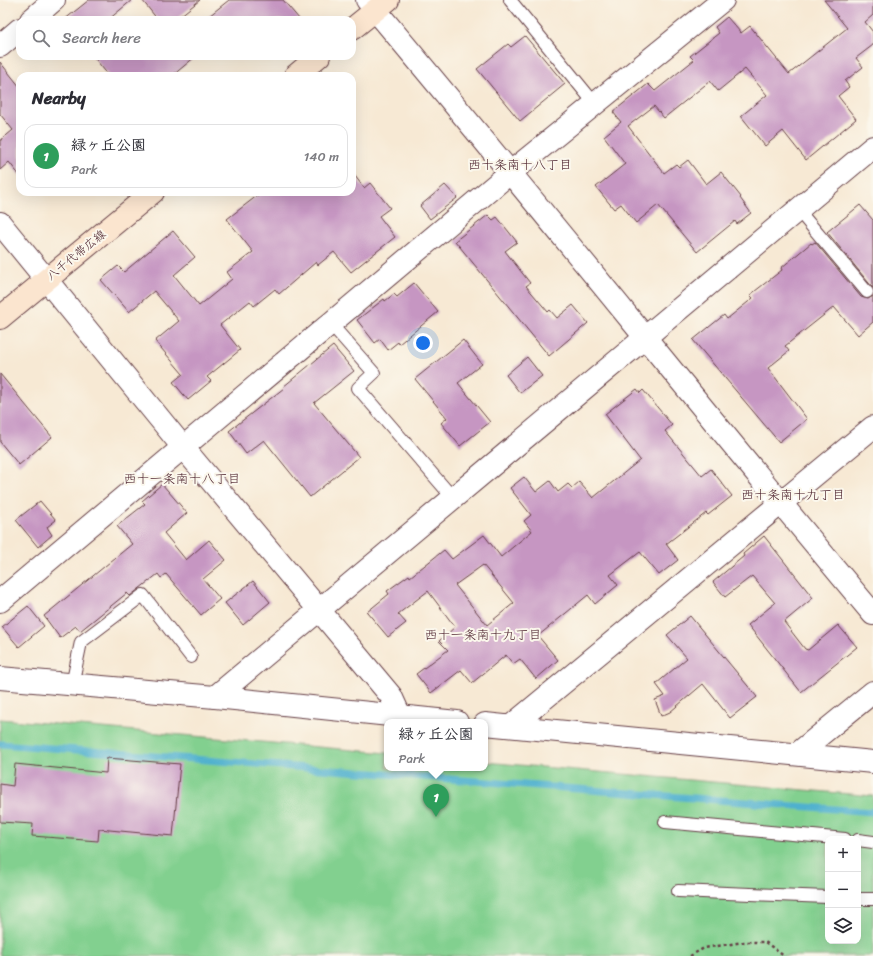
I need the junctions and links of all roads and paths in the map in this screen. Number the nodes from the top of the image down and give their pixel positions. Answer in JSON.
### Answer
{"nodes":[{"id":1,"x":54,"y":0,"type":"edge"},
{"id":2,"x":510,"y":0,"type":"edge"},
{"id":3,"x":723,"y":0,"type":"edge"},
{"id":4,"x":377,"y":3,"type":"edge"},
{"id":5,"x":36,"y":16,"type":"edge"},
{"id":6,"x":356,"y":25,"type":"edge"},
{"id":7,"x":16,"y":32,"type":"edge"},
{"id":8,"x":0,"y":46,"type":"edge"},
{"id":9,"x":314,"y":60,"type":"edge"},
{"id":10,"x":300,"y":72,"type":"edge"},
{"id":11,"x":595,"y":104,"type":"junction"},
{"id":12,"x":873,"y":147,"type":"edge"},
{"id":13,"x":511,"y":172,"type":"junction"},
{"id":14,"x":147,"y":196,"type":"edge"},
{"id":15,"x":798,"y":210,"type":"junction"},
{"id":16,"x":0,"y":223,"type":"edge"},
{"id":17,"x":47,"y":278,"type":"junction"},
{"id":18,"x":867,"y":292,"type":"dead end"},
{"id":19,"x":0,"y":318,"type":"edge"},
{"id":20,"x":330,"y":323,"type":"junction"},
{"id":21,"x":646,"y":338,"type":"junction"},
{"id":22,"x":873,"y":427,"type":"edge"},
{"id":23,"x":182,"y":446,"type":"junction"},
{"id":24,"x":453,"y":498,"type":"junction"},
{"id":25,"x":781,"y":505,"type":"junction"},
{"id":26,"x":0,"y":600,"type":"edge"},
{"id":27,"x":319,"y":609,"type":"junction"},
{"id":28,"x":873,"y":614,"type":"edge"},
{"id":29,"x":191,"y":656,"type":"dead end"},
{"id":30,"x":0,"y":678,"type":"edge"},
{"id":31,"x":72,"y":685,"type":"junction"},
{"id":32,"x":873,"y":692,"type":"edge"},
{"id":33,"x":215,"y":697,"type":"junction"},
{"id":34,"x":401,"y":718,"type":"junction"},
{"id":35,"x":415,"y":719,"type":"edge"},
{"id":36,"x":488,"y":724,"type":"edge"},
{"id":37,"x":511,"y":726,"type":"junction"},
{"id":38,"x":797,"y":754,"type":"junction"},
{"id":39,"x":873,"y":762,"type":"edge"},
{"id":40,"x":665,"y":822,"type":"dead end"},
{"id":41,"x":825,"y":837,"type":"edge"},
{"id":42,"x":861,"y":840,"type":"edge"},
{"id":43,"x":873,"y":842,"type":"edge"},
{"id":44,"x":678,"y":891,"type":"dead end"},
{"id":45,"x":825,"y":897,"type":"edge"},
{"id":46,"x":861,"y":899,"type":"edge"},
{"id":47,"x":873,"y":900,"type":"edge"},
{"id":48,"x":690,"y":956,"type":"edge"},
{"id":49,"x":784,"y":956,"type":"edge"}],
"edges":[{"from":1,"to":5,"type":"street"},
{"from":2,"to":11,"type":"lane"},
{"from":3,"to":11,"type":"street"},
{"from":4,"to":6,"type":"main road"},
{"from":4,"to":13,"type":"street"},
{"from":7,"to":8,"type":"street"},
{"from":9,"to":10,"type":"main road"},
{"from":11,"to":13,"type":"street"},
{"from":12,"to":15,"type":"street"},
{"from":13,"to":20,"type":"street"},
{"from":13,"to":21,"type":"street"},
{"from":14,"to":17,"type":"main road","name":"八千代帯広線"},
{"from":15,"to":18,"type":"lane"},
{"from":15,"to":21,"type":"street"},
{"from":16,"to":17,"type":"street"},
{"from":17,"to":19,"type":"main road","name":"八千代帯広線"},
{"from":17,"to":23,"type":"street"},
{"from":20,"to":23,"type":"street"},
{"from":20,"to":24,"type":"lane"},
{"from":21,"to":24,"type":"street"},
{"from":21,"to":25,"type":"street"},
{"from":22,"to":25,"type":"street"},
{"from":23,"to":26,"type":"street"},
{"from":23,"to":27,"type":"street"},
{"from":24,"to":27,"type":"street"},
{"from":25,"to":28,"type":"street"},
{"from":25,"to":37,"type":"street"},
{"from":27,"to":33,"type":"street"},
{"from":27,"to":34,"type":"street"},
{"from":29,"to":31,"type":"lane"},
{"from":30,"to":31,"type":"street"},
{"from":31,"to":33,"type":"street"},
{"from":32,"to":38,"type":"street"},
{"from":33,"to":34,"type":"street"},
{"from":34,"to":35,"type":"street"},
{"from":36,"to":37,"type":"street"},
{"from":37,"to":38,"type":"street"},
{"from":38,"to":39,"type":"street"},
{"from":40,"to":41,"type":"lane"},
{"from":42,"to":43,"type":"lane"},
{"from":44,"to":45,"type":"lane"},
{"from":46,"to":47,"type":"lane"},
{"from":48,"to":49,"type":"path"}]}
